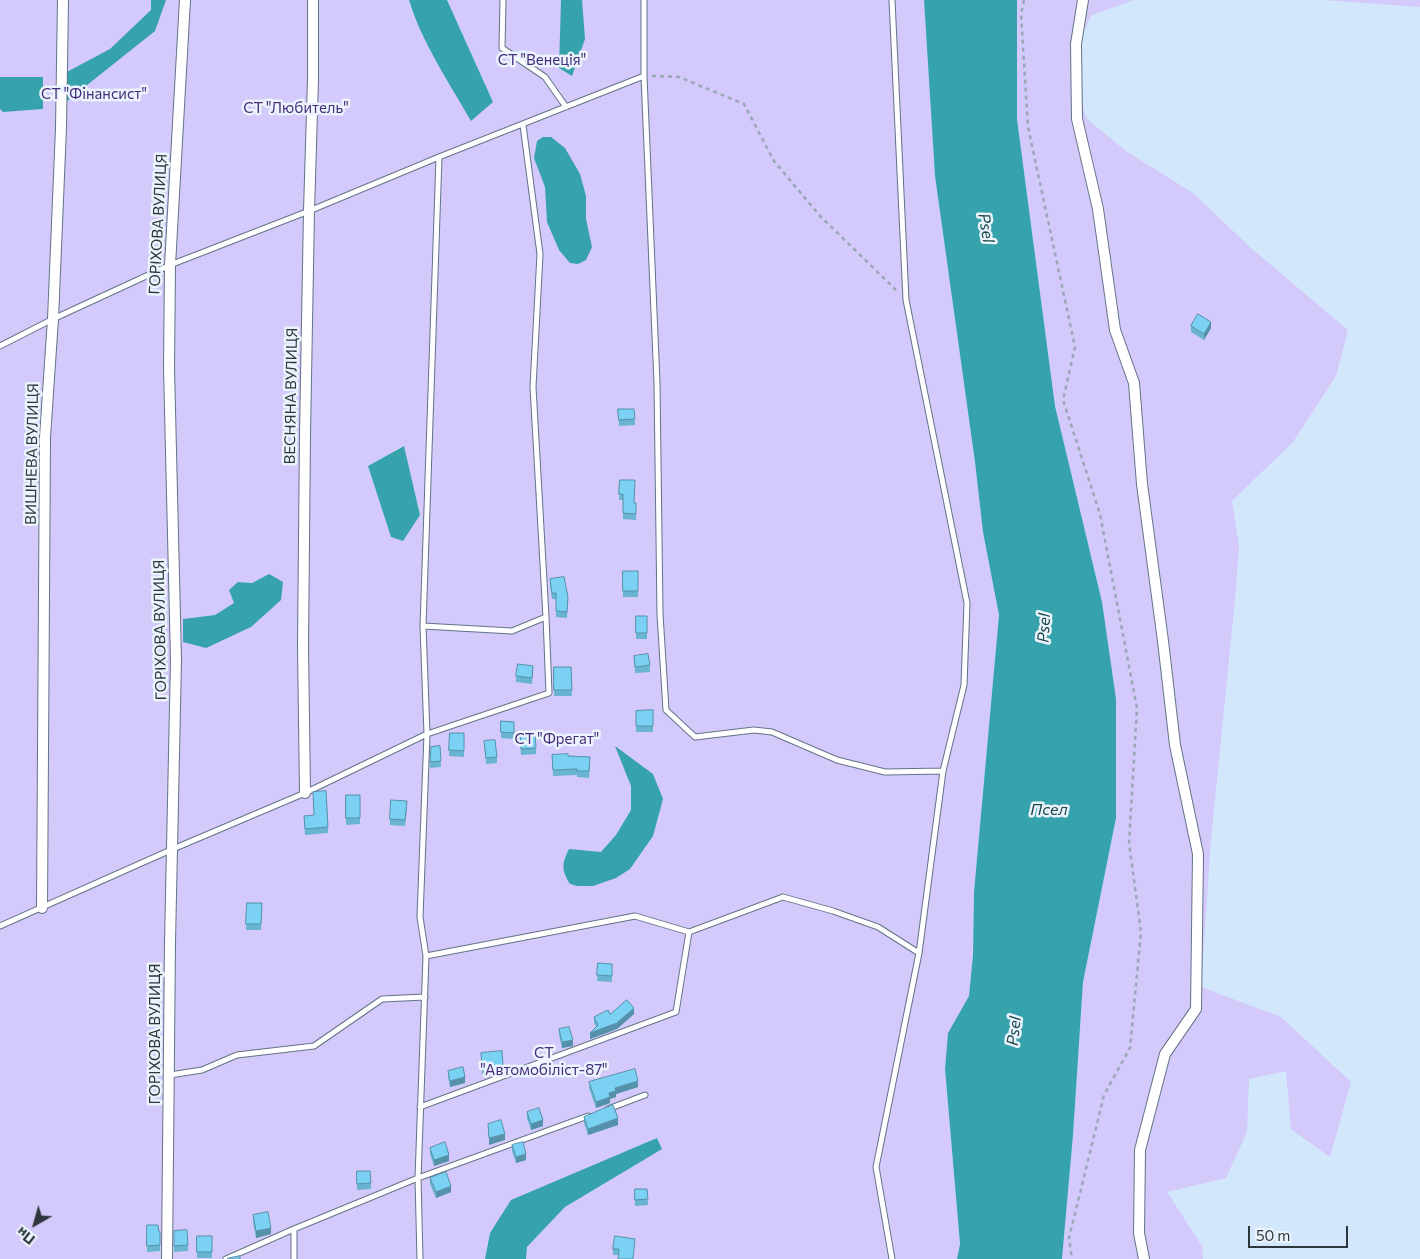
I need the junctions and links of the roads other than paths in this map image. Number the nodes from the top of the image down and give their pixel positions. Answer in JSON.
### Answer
{"nodes":[{"id":1,"x":63,"y":0,"type":"edge"},
{"id":2,"x":185,"y":0,"type":"edge"},
{"id":3,"x":313,"y":0,"type":"edge"},
{"id":4,"x":503,"y":0,"type":"edge"},
{"id":5,"x":644,"y":0,"type":"edge"},
{"id":6,"x":892,"y":0,"type":"edge"},
{"id":7,"x":1084,"y":0,"type":"edge"},
{"id":8,"x":644,"y":76,"type":"junction"},
{"id":9,"x":566,"y":107,"type":"junction"},
{"id":10,"x":523,"y":124,"type":"junction"},
{"id":11,"x":439,"y":157,"type":"junction"},
{"id":12,"x":309,"y":211,"type":"junction"},
{"id":13,"x":170,"y":265,"type":"junction"},
{"id":14,"x":52,"y":319,"type":"junction"},
{"id":15,"x":0,"y":346,"type":"edge"},
{"id":16,"x":546,"y":617,"type":"junction"},
{"id":17,"x":423,"y":626,"type":"junction"},
{"id":18,"x":427,"y":734,"type":"junction"},
{"id":19,"x":943,"y":771,"type":"junction"},
{"id":20,"x":305,"y":793,"type":"junction"},
{"id":21,"x":173,"y":849,"type":"junction"},
{"id":22,"x":42,"y":908,"type":"junction"},
{"id":23,"x":0,"y":926,"type":"edge"},
{"id":24,"x":689,"y":932,"type":"junction"},
{"id":25,"x":920,"y":953,"type":"junction"},
{"id":26,"x":426,"y":956,"type":"junction"},
{"id":27,"x":425,"y":997,"type":"junction"},
{"id":28,"x":170,"y":1076,"type":"junction"},
{"id":29,"x":645,"y":1095,"type":"dead end"},
{"id":30,"x":420,"y":1107,"type":"junction"},
{"id":31,"x":600,"y":1112,"type":"edge"},
{"id":32,"x":590,"y":1115,"type":"edge"},
{"id":33,"x":418,"y":1178,"type":"junction"},
{"id":34,"x":294,"y":1229,"type":"junction"},
{"id":35,"x":167,"y":1259,"type":"edge"},
{"id":36,"x":226,"y":1259,"type":"edge"},
{"id":37,"x":294,"y":1259,"type":"edge"},
{"id":38,"x":420,"y":1259,"type":"edge"},
{"id":39,"x":892,"y":1259,"type":"edge"},
{"id":40,"x":1144,"y":1259,"type":"edge"}],
"edges":[{"from":1,"to":14,"type":"street","name":"ВИШНЕВА ВУЛИЦЯ"},
{"from":2,"to":13,"type":"street","name":"ГОРІХОВА ВУЛИЦЯ"},
{"from":3,"to":12,"type":"street","name":"ВЕСНЯНА ВУЛИЦЯ"},
{"from":4,"to":9,"type":"lane"},
{"from":5,"to":8,"type":"lane"},
{"from":6,"to":19,"type":"lane"},
{"from":7,"to":40,"type":"street"},
{"from":8,"to":9,"type":"lane"},
{"from":8,"to":19,"type":"lane"},
{"from":9,"to":10,"type":"lane"},
{"from":10,"to":11,"type":"lane"},
{"from":10,"to":16,"type":"lane"},
{"from":11,"to":12,"type":"lane"},
{"from":11,"to":17,"type":"lane"},
{"from":12,"to":13,"type":"lane"},
{"from":12,"to":20,"type":"street","name":"ВЕСНЯНА ВУЛИЦЯ"},
{"from":13,"to":14,"type":"lane"},
{"from":13,"to":21,"type":"street","name":"ГОРІХОВА ВУЛИЦЯ"},
{"from":14,"to":15,"type":"lane"},
{"from":14,"to":22,"type":"street","name":"ВИШНЕВА ВУЛИЦЯ"},
{"from":16,"to":17,"type":"lane"},
{"from":16,"to":18,"type":"lane"},
{"from":17,"to":18,"type":"lane"},
{"from":18,"to":20,"type":"lane"},
{"from":18,"to":26,"type":"lane"},
{"from":19,"to":25,"type":"lane"},
{"from":20,"to":21,"type":"lane"},
{"from":21,"to":22,"type":"lane"},
{"from":21,"to":28,"type":"street","name":"ГОРІХОВА ВУЛИЦЯ"},
{"from":22,"to":23,"type":"lane"},
{"from":24,"to":25,"type":"lane"},
{"from":24,"to":26,"type":"lane"},
{"from":24,"to":30,"type":"lane"},
{"from":25,"to":39,"type":"lane"},
{"from":26,"to":27,"type":"lane"},
{"from":27,"to":28,"type":"lane"},
{"from":27,"to":30,"type":"lane"},
{"from":28,"to":35,"type":"street","name":"ГОРІХОВА ВУЛИЦЯ"},
{"from":29,"to":31,"type":"lane"},
{"from":30,"to":33,"type":"lane"},
{"from":32,"to":33,"type":"lane"},
{"from":33,"to":34,"type":"lane"},
{"from":33,"to":38,"type":"lane"},
{"from":34,"to":36,"type":"lane"},
{"from":34,"to":37,"type":"lane"}]}
